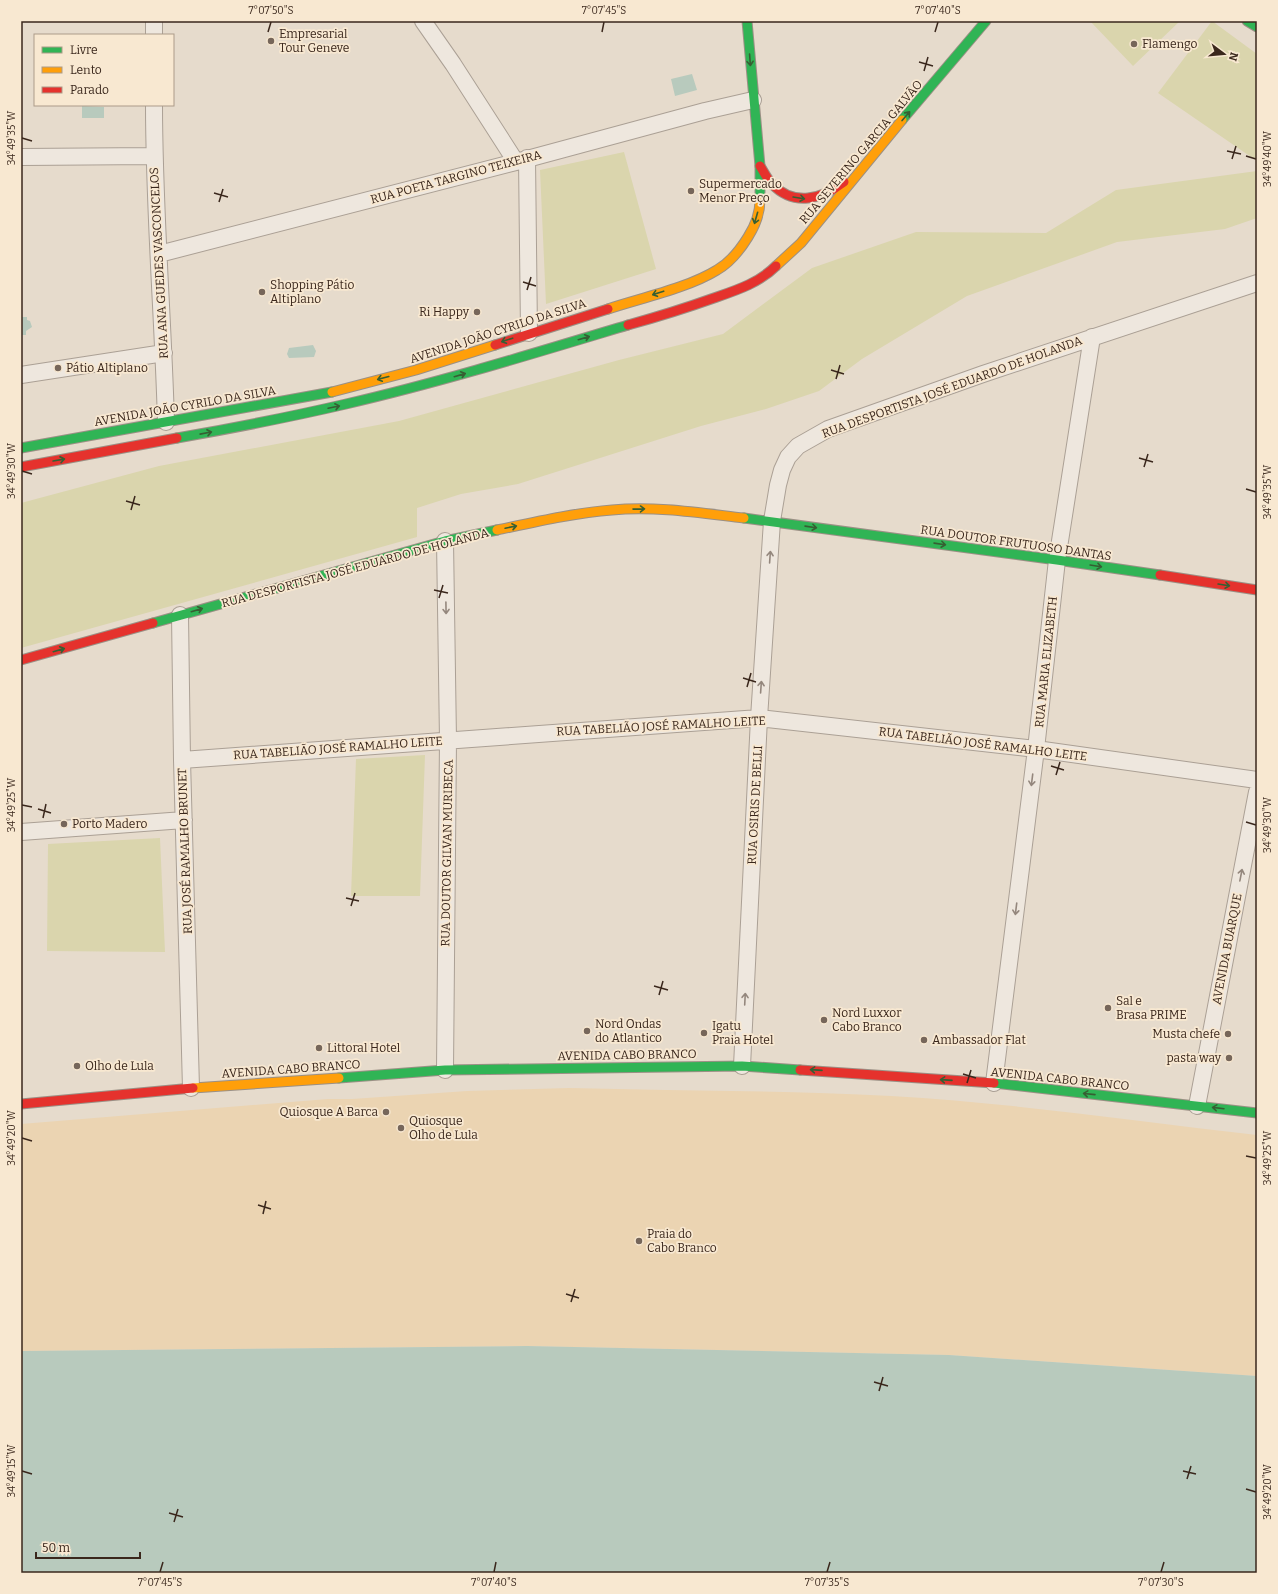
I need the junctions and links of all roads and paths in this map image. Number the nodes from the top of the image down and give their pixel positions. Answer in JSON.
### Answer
{"nodes":[{"id":1,"x":154,"y":21,"type":"edge"},
{"id":2,"x":423,"y":21,"type":"edge"},
{"id":3,"x":747,"y":21,"type":"edge"},
{"id":4,"x":986,"y":21,"type":"edge"},
{"id":5,"x":1247,"y":21,"type":"edge"},
{"id":6,"x":1257,"y":27,"type":"edge"},
{"id":7,"x":154,"y":34,"type":"edge"},
{"id":8,"x":753,"y":100,"type":"junction"},
{"id":9,"x":154,"y":106,"type":"edge"},
{"id":10,"x":154,"y":156,"type":"junction"},
{"id":11,"x":21,"y":157,"type":"edge"},
{"id":12,"x":522,"y":160,"type":"junction"},
{"id":13,"x":760,"y":166,"type":"junction"},
{"id":14,"x":862,"y":167,"type":"junction"},
{"id":15,"x":159,"y":254,"type":"junction"},
{"id":16,"x":1257,"y":283,"type":"edge"},
{"id":17,"x":529,"y":333,"type":"junction"},
{"id":18,"x":1092,"y":337,"type":"junction"},
{"id":19,"x":164,"y":353,"type":"junction"},
{"id":20,"x":21,"y":376,"type":"edge"},
{"id":21,"x":166,"y":422,"type":"junction"},
{"id":22,"x":21,"y":448,"type":"edge"},
{"id":23,"x":21,"y":467,"type":"edge"},
{"id":24,"x":772,"y":522,"type":"junction"},
{"id":25,"x":445,"y":541,"type":"junction"},
{"id":26,"x":1057,"y":560,"type":"junction"},
{"id":27,"x":1257,"y":590,"type":"edge"},
{"id":28,"x":180,"y":615,"type":"junction"},
{"id":29,"x":21,"y":660,"type":"edge"},
{"id":30,"x":759,"y":718,"type":"junction"},
{"id":31,"x":448,"y":740,"type":"junction"},
{"id":32,"x":1036,"y":749,"type":"junction"},
{"id":33,"x":182,"y":760,"type":"junction"},
{"id":34,"x":1257,"y":780,"type":"edge"},
{"id":35,"x":1257,"y":792,"type":"edge"},
{"id":36,"x":184,"y":820,"type":"junction"},
{"id":37,"x":21,"y":832,"type":"edge"},
{"id":38,"x":742,"y":1066,"type":"junction"},
{"id":39,"x":444,"y":1070,"type":"junction"},
{"id":40,"x":994,"y":1083,"type":"junction"},
{"id":41,"x":191,"y":1088,"type":"junction"},
{"id":42,"x":21,"y":1104,"type":"edge"},
{"id":43,"x":1197,"y":1106,"type":"junction"},
{"id":44,"x":1257,"y":1113,"type":"edge"}],
"edges":[{"from":1,"to":7,"type":"street"},
{"from":2,"to":12,"type":"street"},
{"from":3,"to":8,"type":"main road","name":"AVENIDA JOÃO CYRILO DA SILVA","one_way":true},
{"from":14,"to":4,"type":"main road","name":"RUA SEVERINO GARCIA GALVÃO","one_way":true},
{"from":5,"to":6,"type":"main road"},
{"from":8,"to":12,"type":"street","name":"RUA POETA TARGINO TEIXEIRA"},
{"from":8,"to":13,"type":"main road","name":"AVENIDA JOÃO CYRILO DA SILVA"},
{"from":9,"to":10,"type":"street","name":"RUA ANA GUEDES VASCONCELOS"},
{"from":10,"to":11,"type":"street"},
{"from":10,"to":15,"type":"street","name":"RUA ANA GUEDES VASCONCELOS"},
{"from":12,"to":15,"type":"street","name":"RUA POETA TARGINO TEIXEIRA"},
{"from":12,"to":17,"type":"street"},
{"from":13,"to":14,"type":"main road","one_way":true},
{"from":13,"to":17,"type":"main road","name":"AVENIDA JOÃO CYRILO DA SILVA","one_way":true},
{"from":23,"to":14,"type":"main road","name":"RUA SEVERINO GARCIA GALVÃO","one_way":true},
{"from":15,"to":19,"type":"street","name":"RUA ANA GUEDES VASCONCELOS"},
{"from":16,"to":18,"type":"street","name":"RUA DESPORTISTA JOSÉ EDUARDO DE HOLANDA"},
{"from":17,"to":21,"type":"main road","name":"AVENIDA JOÃO CYRILO DA SILVA","one_way":true},
{"from":18,"to":24,"type":"street","name":"RUA DESPORTISTA JOSÉ EDUARDO DE HOLANDA"},
{"from":18,"to":26,"type":"street","name":"RUA MARIA ELIZABETH"},
{"from":19,"to":20,"type":"street"},
{"from":19,"to":21,"type":"street","name":"RUA ANA GUEDES VASCONCELOS"},
{"from":21,"to":22,"type":"main road","name":"AVENIDA JOÃO CYRILO DA SILVA"},
{"from":25,"to":24,"type":"main road","name":"RUA DESPORTISTA JOSÉ EDUARDO DE HOLANDA","one_way":true},
{"from":24,"to":26,"type":"main road","name":"RUA DOUTOR FRUTUOSO DANTAS","one_way":true},
{"from":30,"to":24,"type":"street","name":"RUA OSIRIS DE BELLI","one_way":true},
{"from":28,"to":25,"type":"main road","name":"RUA DESPORTISTA JOSÉ EDUARDO DE HOLANDA","one_way":true},
{"from":25,"to":31,"type":"street","name":"RUA DOUTOR GILVAN MURIBECA","one_way":true},
{"from":26,"to":27,"type":"main road","name":"RUA DOUTOR FRUTUOSO DANTAS","one_way":true},
{"from":26,"to":32,"type":"street","name":"RUA MARIA ELIZABETH"},
{"from":29,"to":28,"type":"main road","name":"RUA DESPORTISTA JOSÉ EDUARDO DE HOLANDA","one_way":true},
{"from":28,"to":33,"type":"street","name":"RUA JOSÉ RAMALHO BRUNET"},
{"from":30,"to":31,"type":"street","name":"RUA TABELIÃO JOSÉ RAMALHO LEITE"},
{"from":30,"to":32,"type":"street","name":"RUA TABELIÃO JOSÉ RAMALHO LEITE"},
{"from":38,"to":30,"type":"street","name":"RUA OSIRIS DE BELLI","one_way":true},
{"from":31,"to":33,"type":"street","name":"RUA TABELIÃO JOSÉ RAMALHO LEITE"},
{"from":31,"to":39,"type":"street","name":"RUA DOUTOR GILVAN MURIBECA"},
{"from":32,"to":34,"type":"street","name":"RUA TABELIÃO JOSÉ RAMALHO LEITE"},
{"from":32,"to":40,"type":"street","name":"RUA MARIA ELIZABETH","one_way":true},
{"from":33,"to":36,"type":"street","name":"RUA JOSÉ RAMALHO BRUNET"},
{"from":43,"to":35,"type":"street","name":"AVENIDA BUARQUE","one_way":true},
{"from":36,"to":37,"type":"street"},
{"from":36,"to":41,"type":"street","name":"RUA JOSÉ RAMALHO BRUNET"},
{"from":38,"to":39,"type":"main road","name":"AVENIDA CABO BRANCO"},
{"from":40,"to":38,"type":"main road","name":"AVENIDA CABO BRANCO","one_way":true},
{"from":39,"to":41,"type":"main road","name":"AVENIDA CABO BRANCO"},
{"from":43,"to":40,"type":"main road","name":"AVENIDA CABO BRANCO","one_way":true},
{"from":41,"to":42,"type":"main road","name":"AVENIDA CABO BRANCO"},
{"from":44,"to":43,"type":"main road","name":"AVENIDA CABO BRANCO","one_way":true}]}
